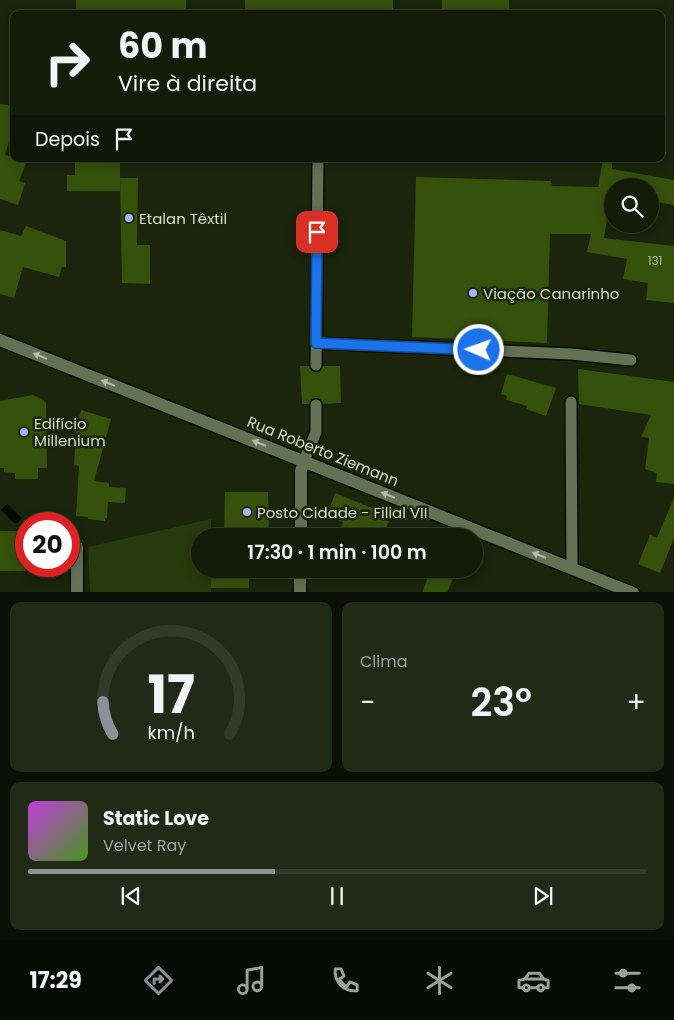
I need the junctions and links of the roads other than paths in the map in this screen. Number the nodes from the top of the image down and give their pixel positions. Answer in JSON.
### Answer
{"nodes":[{"id":1,"x":318,"y":162,"type":"edge"},
{"id":2,"x":0,"y":340,"type":"edge"},
{"id":3,"x":316,"y":343,"type":"junction"},
{"id":4,"x":631,"y":360,"type":"dead end"},
{"id":5,"x":316,"y":365,"type":"dead end"},
{"id":6,"x":570,"y":402,"type":"dead end"},
{"id":7,"x":316,"y":405,"type":"dead end"},
{"id":8,"x":304,"y":461,"type":"junction"},
{"id":9,"x":301,"y":528,"type":"edge"},
{"id":10,"x":572,"y":568,"type":"junction"},
{"id":11,"x":77,"y":577,"type":"edge"},
{"id":12,"x":300,"y":578,"type":"edge"},
{"id":13,"x":77,"y":592,"type":"edge"},
{"id":14,"x":300,"y":592,"type":"edge"},
{"id":15,"x":633,"y":592,"type":"edge"}],
"edges":[{"from":1,"to":3,"type":"lane"},
{"from":8,"to":2,"type":"main road","name":"Rua Roberto Ziemann","one_way":true},
{"from":3,"to":4,"type":"lane"},
{"from":3,"to":5,"type":"lane"},
{"from":6,"to":10,"type":"lane"},
{"from":7,"to":8,"type":"lane"},
{"from":8,"to":9,"type":"main road"},
{"from":10,"to":8,"type":"main road","name":"Rua Roberto Ziemann","one_way":true},
{"from":10,"to":15,"type":"main road","name":"Rua Roberto Ziemann"},
{"from":11,"to":13,"type":"main road"},
{"from":12,"to":14,"type":"main road"}]}
